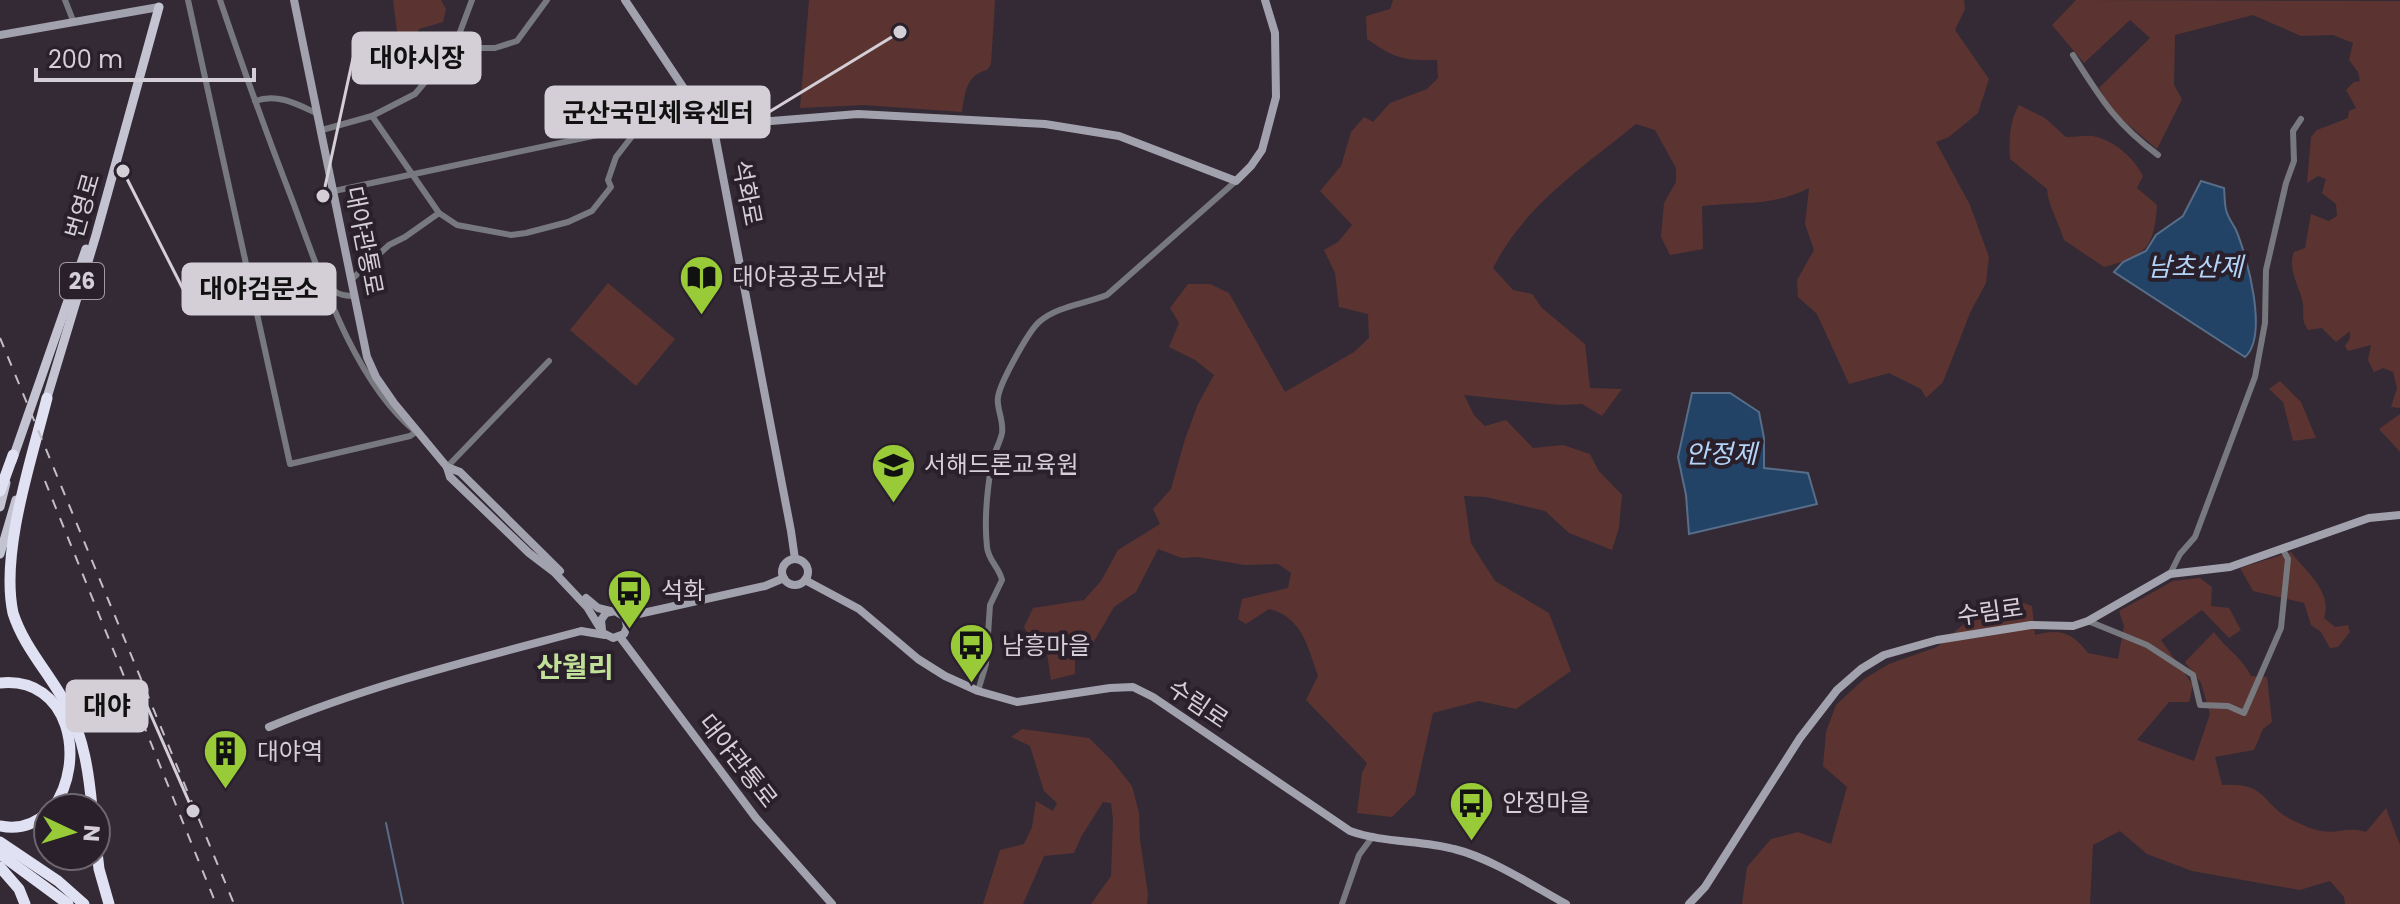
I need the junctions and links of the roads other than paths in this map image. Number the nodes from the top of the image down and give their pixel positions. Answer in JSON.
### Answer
{"nodes":[{"id":1,"x":65,"y":0,"type":"edge"},
{"id":2,"x":188,"y":0,"type":"edge"},
{"id":3,"x":220,"y":0,"type":"edge"},
{"id":4,"x":294,"y":0,"type":"edge"},
{"id":5,"x":472,"y":0,"type":"edge"},
{"id":6,"x":547,"y":0,"type":"edge"},
{"id":7,"x":625,"y":0,"type":"edge"},
{"id":8,"x":1265,"y":0,"type":"edge"},
{"id":9,"x":160,"y":3,"type":"edge"},
{"id":10,"x":74,"y":23,"type":"junction"},
{"id":11,"x":0,"y":35,"type":"edge"},
{"id":12,"x":454,"y":48,"type":"junction"},
{"id":13,"x":2073,"y":55,"type":"dead end"},
{"id":14,"x":255,"y":101,"type":"junction"},
{"id":15,"x":318,"y":114,"type":"junction"},
{"id":16,"x":372,"y":116,"type":"junction"},
{"id":17,"x":702,"y":116,"type":"junction"},
{"id":18,"x":2301,"y":119,"type":"dead end"},
{"id":19,"x":640,"y":126,"type":"junction"},
{"id":20,"x":710,"y":126,"type":"junction"},
{"id":21,"x":322,"y":130,"type":"junction"},
{"id":22,"x":2158,"y":155,"type":"dead end"},
{"id":23,"x":412,"y":175,"type":"junction"},
{"id":24,"x":1236,"y":181,"type":"junction"},
{"id":25,"x":334,"y":191,"type":"junction"},
{"id":26,"x":439,"y":213,"type":"junction"},
{"id":27,"x":312,"y":254,"type":"junction"},
{"id":28,"x":351,"y":280,"type":"junction"},
{"id":29,"x":354,"y":296,"type":"junction"},
{"id":30,"x":549,"y":361,"type":"dead end"},
{"id":31,"x":47,"y":398,"type":"junction"},
{"id":32,"x":416,"y":432,"type":"junction"},
{"id":33,"x":13,"y":455,"type":"junction"},
{"id":34,"x":447,"y":467,"type":"junction"},
{"id":35,"x":0,"y":491,"type":"edge"},
{"id":36,"x":0,"y":507,"type":"edge"},
{"id":37,"x":2400,"y":515,"type":"edge"},
{"id":38,"x":2282,"y":548,"type":"junction"},
{"id":39,"x":0,"y":554,"type":"edge"},
{"id":40,"x":795,"y":559,"type":"junction"},
{"id":41,"x":2170,"y":574,"type":"junction"},
{"id":42,"x":784,"y":578,"type":"junction"},
{"id":43,"x":805,"y":580,"type":"junction"},
{"id":44,"x":610,"y":611,"type":"junction"},
{"id":45,"x":625,"y":617,"type":"junction"},
{"id":46,"x":2088,"y":621,"type":"junction"},
{"id":47,"x":601,"y":628,"type":"junction"},
{"id":48,"x":620,"y":637,"type":"junction"},
{"id":49,"x":0,"y":683,"type":"edge"},
{"id":50,"x":978,"y":691,"type":"junction"},
{"id":51,"x":268,"y":725,"type":"dead end"},
{"id":52,"x":63,"y":792,"type":"edge"},
{"id":53,"x":89,"y":792,"type":"edge"},
{"id":54,"x":32,"y":824,"type":"edge"},
{"id":55,"x":0,"y":826,"type":"edge"},
{"id":56,"x":1373,"y":836,"type":"junction"},
{"id":57,"x":0,"y":842,"type":"edge"},
{"id":58,"x":0,"y":854,"type":"edge"},
{"id":59,"x":0,"y":864,"type":"edge"},
{"id":60,"x":100,"y":872,"type":"edge"},
{"id":61,"x":45,"y":886,"type":"junction"},
{"id":62,"x":25,"y":904,"type":"edge"},
{"id":63,"x":68,"y":904,"type":"edge"},
{"id":64,"x":84,"y":904,"type":"edge"},
{"id":65,"x":109,"y":904,"type":"edge"},
{"id":66,"x":832,"y":904,"type":"edge"},
{"id":67,"x":1342,"y":904,"type":"edge"},
{"id":68,"x":1566,"y":904,"type":"edge"},
{"id":69,"x":1689,"y":904,"type":"edge"}],
"edges":[{"from":1,"to":10,"type":"street"},
{"from":2,"to":32,"type":"street"},
{"from":3,"to":14,"type":"street"},
{"from":4,"to":15,"type":"main road","name":"대야관통로"},
{"from":5,"to":12,"type":"street"},
{"from":6,"to":12,"type":"street"},
{"from":7,"to":17,"type":"main road","name":"석화로"},
{"from":8,"to":24,"type":"main road"},
{"from":9,"to":10,"type":"main road"},
{"from":9,"to":31,"type":"main road","name":"번영로","number":"26"},
{"from":9,"to":33,"type":"main road","name":"번영로","number":"26"},
{"from":10,"to":11,"type":"main road"},
{"from":12,"to":16,"type":"street"},
{"from":13,"to":22,"type":"street"},
{"from":14,"to":15,"type":"street"},
{"from":14,"to":27,"type":"street"},
{"from":15,"to":21,"type":"main road","name":"대야관통로"},
{"from":16,"to":21,"type":"street"},
{"from":16,"to":23,"type":"street"},
{"from":17,"to":19,"type":"street"},
{"from":17,"to":20,"type":"main road","name":"석화로"},
{"from":18,"to":41,"type":"street"},
{"from":19,"to":23,"type":"street"},
{"from":19,"to":26,"type":"street"},
{"from":20,"to":24,"type":"main road"},
{"from":20,"to":40,"type":"main road","name":"석화로"},
{"from":21,"to":25,"type":"main road","name":"대야관통로"},
{"from":23,"to":25,"type":"street"},
{"from":23,"to":26,"type":"street"},
{"from":24,"to":50,"type":"street"},
{"from":25,"to":28,"type":"main road","name":"대야관통로"},
{"from":26,"to":28,"type":"street"},
{"from":27,"to":29,"type":"street"},
{"from":27,"to":32,"type":"street"},
{"from":28,"to":29,"type":"main road","name":"대야관통로"},
{"from":29,"to":32,"type":"main road","name":"대야관통로"},
{"from":30,"to":34,"type":"street"},
{"from":31,"to":39,"type":"main road","name":"번영로","number":"26"},
{"from":31,"to":53,"type":"highway"},
{"from":32,"to":34,"type":"main road","name":"대야관통로"},
{"from":33,"to":35,"type":"highway"},
{"from":33,"to":36,"type":"main road","name":"번영로","number":"26"},
{"from":34,"to":44,"type":"main road","name":"대야관통로"},
{"from":34,"to":47,"type":"main road","name":"대야관통로"},
{"from":37,"to":38,"type":"main road","name":"수림로"},
{"from":38,"to":41,"type":"main road","name":"수림로"},
{"from":38,"to":46,"type":"street"},
{"from":40,"to":42,"type":"main road"},
{"from":40,"to":43,"type":"main road"},
{"from":41,"to":46,"type":"main road","name":"수림로"},
{"from":42,"to":43,"type":"main road","name":"수림로"},
{"from":42,"to":45,"type":"main road","name":"수림로"},
{"from":43,"to":50,"type":"main road","name":"수림로"},
{"from":44,"to":45,"type":"main road"},
{"from":44,"to":47,"type":"main road"},
{"from":45,"to":48,"type":"main road"},
{"from":46,"to":69,"type":"main road","name":"수림로"},
{"from":47,"to":48,"type":"main road"},
{"from":47,"to":51,"type":"main road"},
{"from":48,"to":66,"type":"main road","name":"대야관통로"},
{"from":49,"to":52,"type":"highway"},
{"from":50,"to":56,"type":"main road","name":"수림로"},
{"from":54,"to":55,"type":"highway"},
{"from":56,"to":67,"type":"street"},
{"from":56,"to":68,"type":"main road","name":"수림로"},
{"from":57,"to":64,"type":"highway"},
{"from":58,"to":61,"type":"highway"},
{"from":59,"to":61,"type":"highway"},
{"from":59,"to":62,"type":"highway"},
{"from":60,"to":65,"type":"highway"},
{"from":61,"to":63,"type":"highway"}]}
